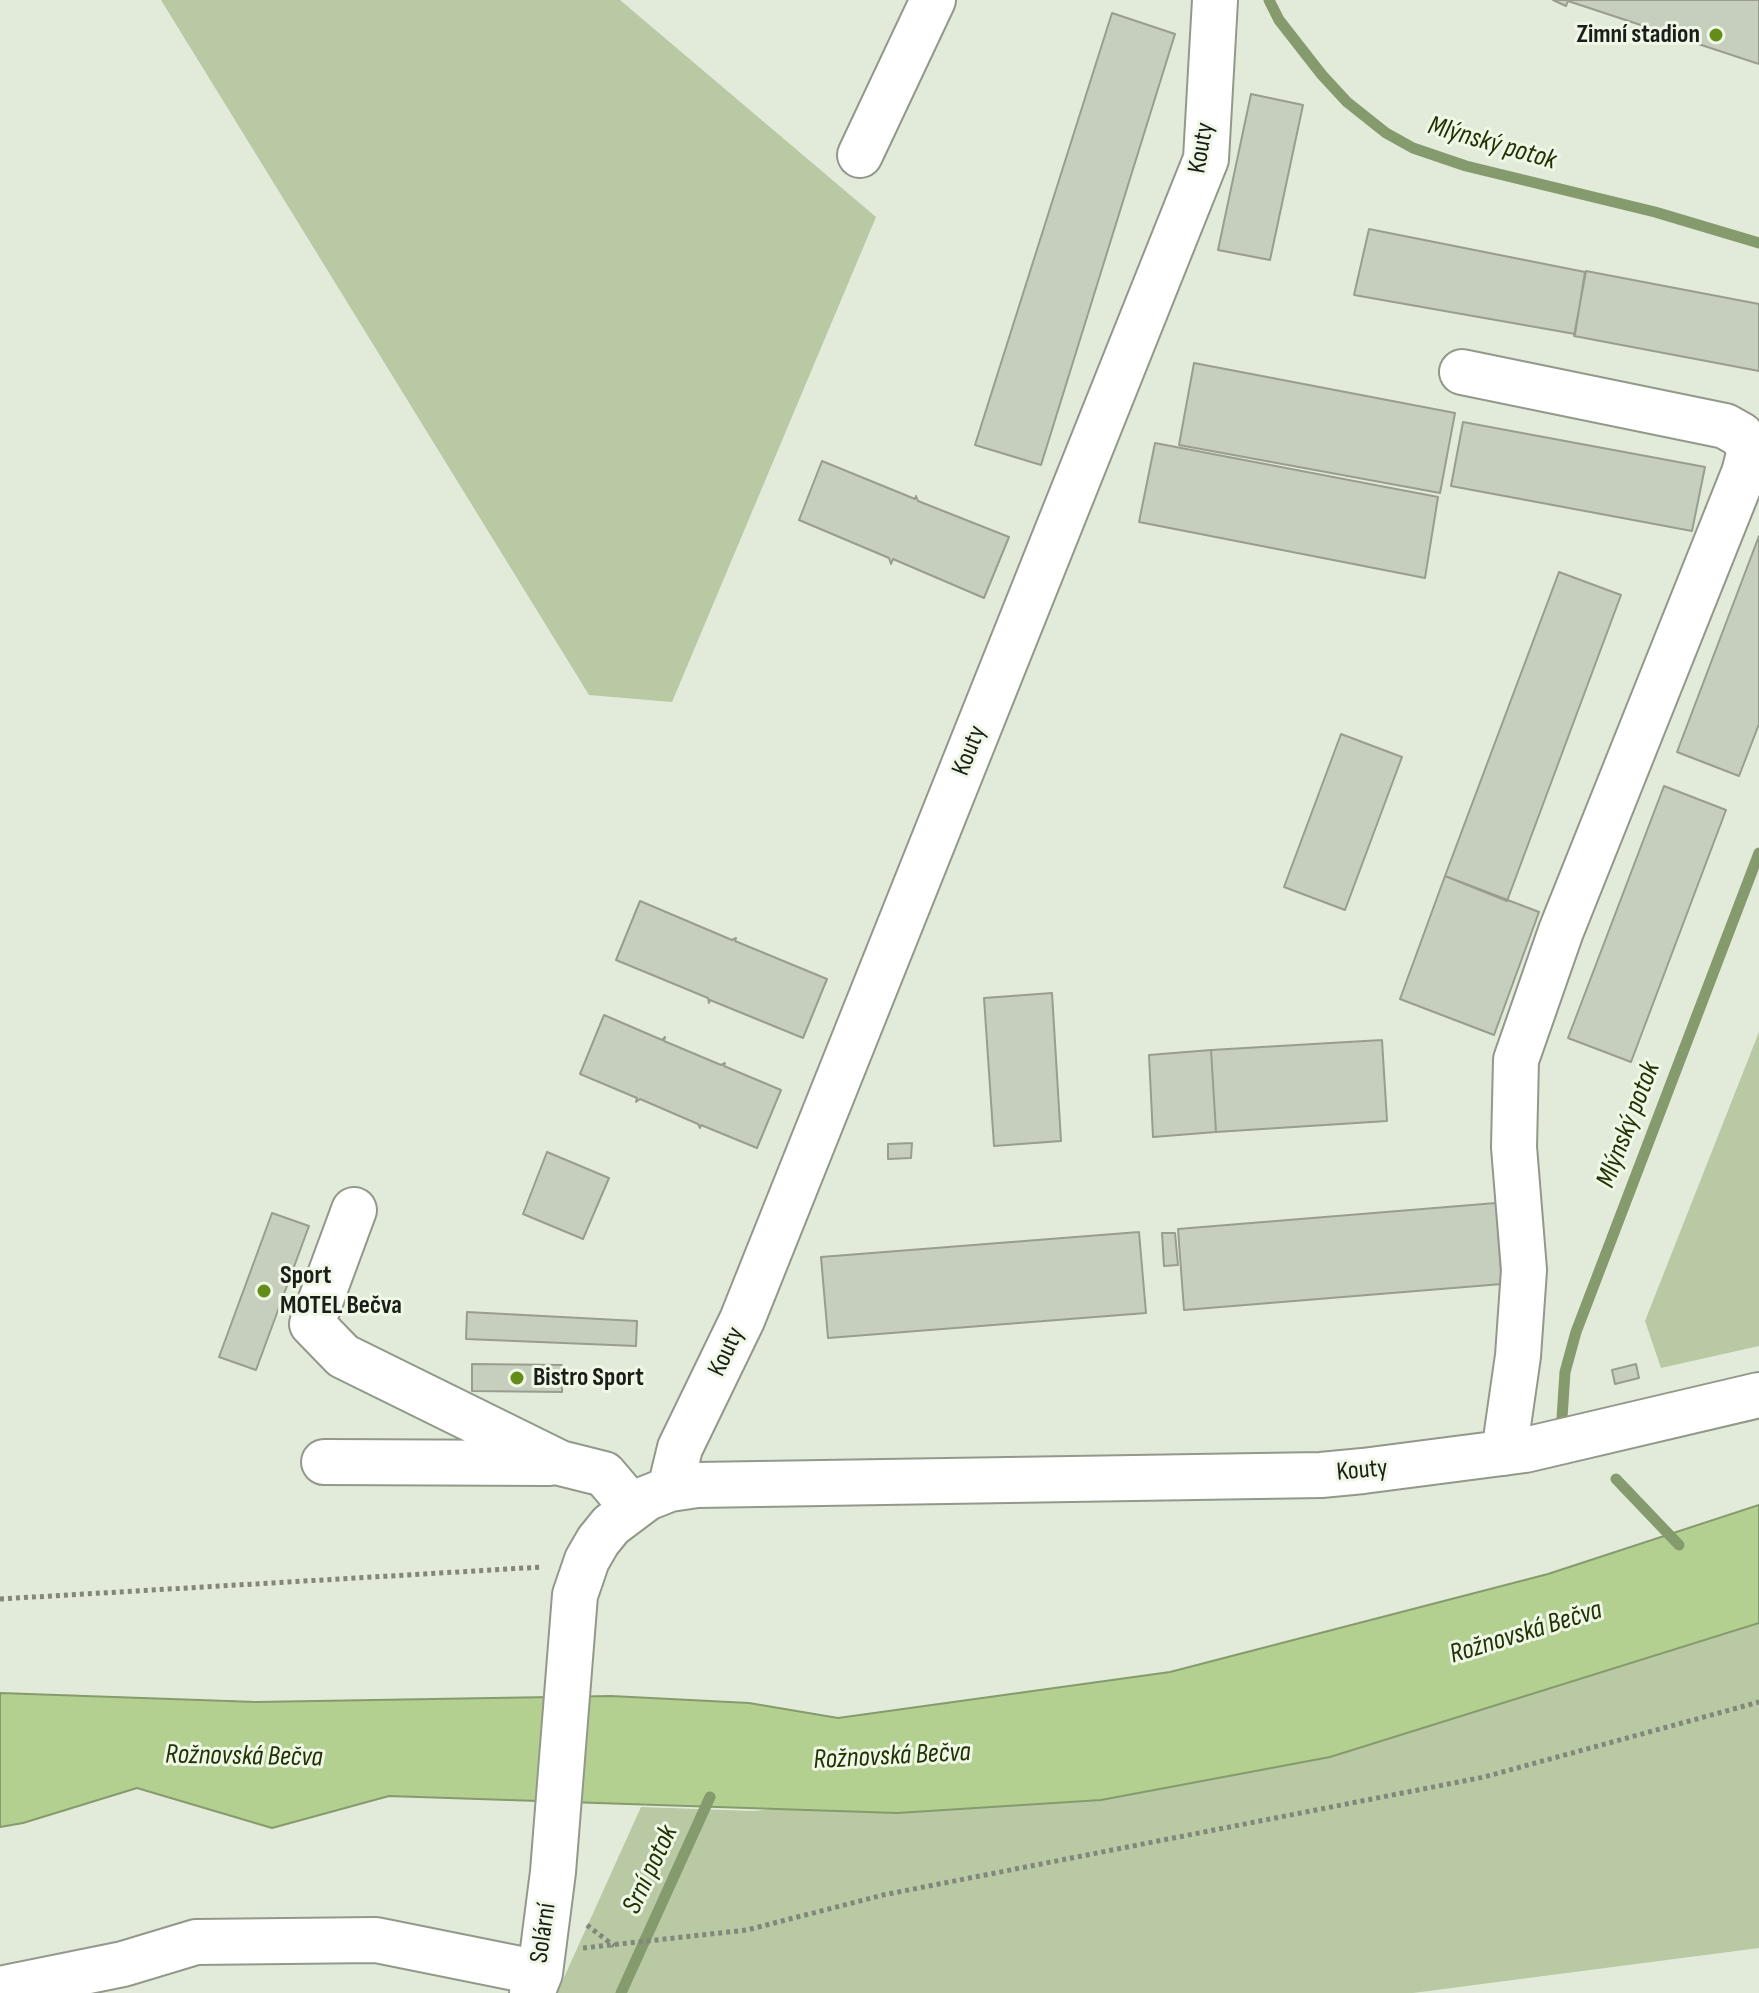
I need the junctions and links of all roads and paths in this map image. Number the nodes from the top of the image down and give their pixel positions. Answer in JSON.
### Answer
{"nodes":[{"id":1,"x":933,"y":0,"type":"edge"},
{"id":2,"x":1215,"y":0,"type":"edge"},
{"id":3,"x":860,"y":155,"type":"dead end"},
{"id":4,"x":1462,"y":372,"type":"dead end"},
{"id":5,"x":354,"y":1210,"type":"dead end"},
{"id":6,"x":1759,"y":1395,"type":"edge"},
{"id":7,"x":1504,"y":1453,"type":"junction"},
{"id":8,"x":324,"y":1462,"type":"dead end"},
{"id":9,"x":560,"y":1463,"type":"junction"},
{"id":10,"x":651,"y":1498,"type":"junction"},
{"id":11,"x":579,"y":1579,"type":"junction"},
{"id":12,"x":0,"y":1599,"type":"edge"},
{"id":13,"x":1759,"y":1702,"type":"edge"},
{"id":14,"x":621,"y":1946,"type":"dead end"},
{"id":15,"x":536,"y":1983,"type":"edge"},
{"id":16,"x":0,"y":1989,"type":"edge"}],
"edges":[{"from":1,"to":3,"type":"street"},
{"from":2,"to":10,"type":"street","name":"Kouty"},
{"from":4,"to":7,"type":"street"},
{"from":5,"to":9,"type":"street"},
{"from":6,"to":7,"type":"street","name":"Kouty"},
{"from":7,"to":10,"type":"street","name":"Kouty"},
{"from":8,"to":9,"type":"street"},
{"from":9,"to":10,"type":"street"},
{"from":10,"to":11,"type":"street"},
{"from":11,"to":12,"type":"path"},
{"from":11,"to":15,"type":"street","name":"Solární"},
{"from":13,"to":14,"type":"path"},
{"from":15,"to":16,"type":"street"}]}
